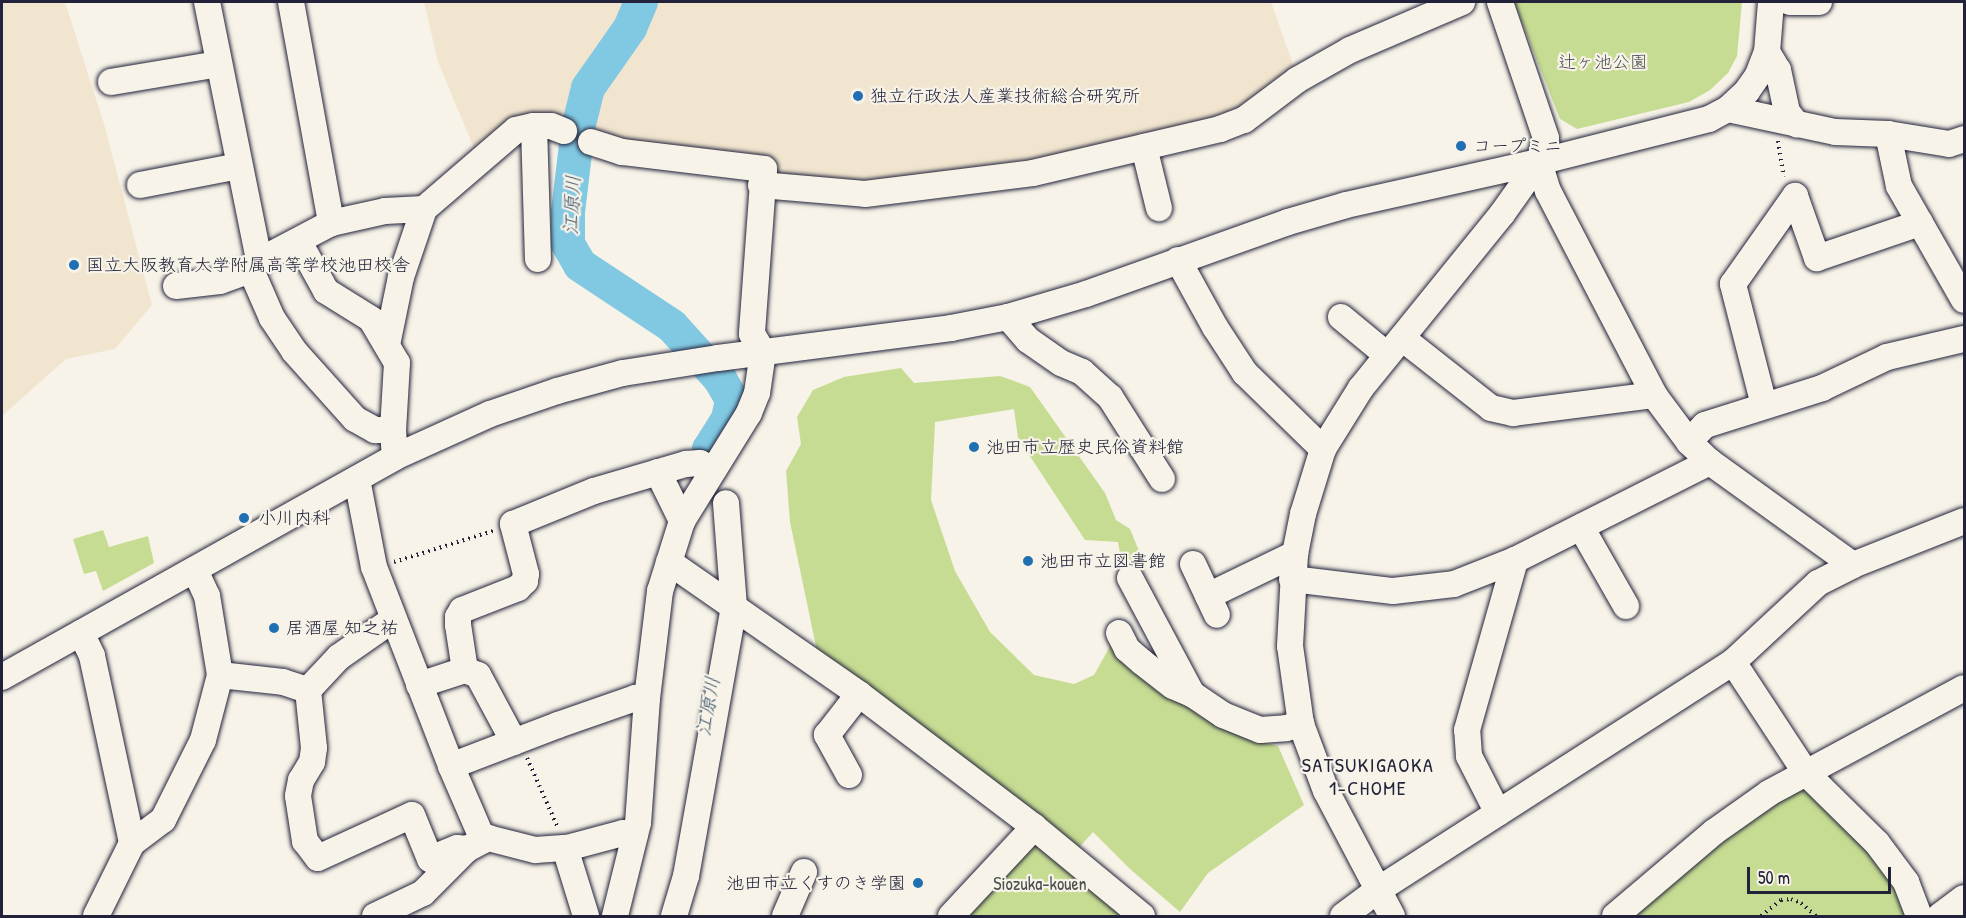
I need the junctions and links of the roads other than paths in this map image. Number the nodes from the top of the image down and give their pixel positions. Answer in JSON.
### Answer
{"nodes":[{"id":1,"x":207,"y":2,"type":"edge"},
{"id":2,"x":291,"y":2,"type":"edge"},
{"id":3,"x":1462,"y":2,"type":"edge"},
{"id":4,"x":1500,"y":2,"type":"edge"},
{"id":5,"x":1770,"y":2,"type":"edge"},
{"id":6,"x":1790,"y":2,"type":"edge"},
{"id":7,"x":1819,"y":2,"type":"edge"},
{"id":8,"x":1420,"y":10,"type":"edge"},
{"id":9,"x":1767,"y":52,"type":"junction"},
{"id":10,"x":218,"y":64,"type":"junction"},
{"id":11,"x":111,"y":82,"type":"dead end"},
{"id":12,"x":1728,"y":109,"type":"junction"},
{"id":13,"x":1786,"y":122,"type":"junction"},
{"id":14,"x":534,"y":126,"type":"junction"},
{"id":15,"x":564,"y":131,"type":"dead end"},
{"id":16,"x":1888,"y":134,"type":"junction"},
{"id":17,"x":1965,"y":139,"type":"edge"},
{"id":18,"x":591,"y":142,"type":"dead end"},
{"id":19,"x":1144,"y":147,"type":"junction"},
{"id":20,"x":1539,"y":162,"type":"junction"},
{"id":21,"x":239,"y":166,"type":"junction"},
{"id":22,"x":140,"y":185,"type":"dead end"},
{"id":23,"x":761,"y":185,"type":"junction"},
{"id":24,"x":1159,"y":208,"type":"dead end"},
{"id":25,"x":424,"y":209,"type":"junction"},
{"id":26,"x":331,"y":223,"type":"junction"},
{"id":27,"x":1920,"y":224,"type":"junction"},
{"id":28,"x":299,"y":242,"type":"junction"},
{"id":29,"x":538,"y":259,"type":"dead end"},
{"id":30,"x":1178,"y":260,"type":"junction"},
{"id":31,"x":255,"y":266,"type":"junction"},
{"id":32,"x":177,"y":286,"type":"dead end"},
{"id":33,"x":1965,"y":300,"type":"edge"},
{"id":34,"x":1008,"y":317,"type":"junction"},
{"id":35,"x":1341,"y":317,"type":"dead end"},
{"id":36,"x":1965,"y":339,"type":"edge"},
{"id":37,"x":387,"y":345,"type":"junction"},
{"id":38,"x":1394,"y":346,"type":"junction"},
{"id":39,"x":763,"y":352,"type":"junction"},
{"id":40,"x":1654,"y":395,"type":"junction"},
{"id":41,"x":1764,"y":405,"type":"junction"},
{"id":42,"x":393,"y":430,"type":"junction"},
{"id":43,"x":1689,"y":442,"type":"junction"},
{"id":44,"x":1323,"y":449,"type":"junction"},
{"id":45,"x":395,"y":457,"type":"junction"},
{"id":46,"x":1710,"y":462,"type":"junction"},
{"id":47,"x":713,"y":470,"type":"junction"},
{"id":48,"x":658,"y":472,"type":"junction"},
{"id":49,"x":357,"y":479,"type":"junction"},
{"id":50,"x":1162,"y":479,"type":"dead end"},
{"id":51,"x":726,"y":503,"type":"dead end"},
{"id":52,"x":1965,"y":521,"type":"edge"},
{"id":53,"x":682,"y":522,"type":"junction"},
{"id":54,"x":1581,"y":527,"type":"junction"},
{"id":55,"x":1295,"y":554,"type":"junction"},
{"id":56,"x":1515,"y":560,"type":"junction"},
{"id":57,"x":669,"y":562,"type":"junction"},
{"id":58,"x":1193,"y":564,"type":"dead end"},
{"id":59,"x":1853,"y":565,"type":"junction"},
{"id":60,"x":195,"y":570,"type":"junction"},
{"id":61,"x":1130,"y":578,"type":"dead end"},
{"id":62,"x":1293,"y":579,"type":"junction"},
{"id":63,"x":727,"y":602,"type":"junction"},
{"id":64,"x":1626,"y":606,"type":"dead end"},
{"id":65,"x":392,"y":620,"type":"junction"},
{"id":66,"x":81,"y":633,"type":"junction"},
{"id":67,"x":1119,"y":633,"type":"dead end"},
{"id":68,"x":1732,"y":662,"type":"junction"},
{"id":69,"x":465,"y":670,"type":"junction"},
{"id":70,"x":220,"y":675,"type":"junction"},
{"id":71,"x":2,"y":677,"type":"edge"},
{"id":72,"x":418,"y":685,"type":"junction"},
{"id":73,"x":1965,"y":688,"type":"edge"},
{"id":74,"x":308,"y":690,"type":"junction"},
{"id":75,"x":859,"y":694,"type":"junction"},
{"id":76,"x":1192,"y":694,"type":"junction"},
{"id":77,"x":647,"y":698,"type":"junction"},
{"id":78,"x":1301,"y":724,"type":"junction"},
{"id":79,"x":516,"y":741,"type":"junction"},
{"id":80,"x":451,"y":766,"type":"junction"},
{"id":81,"x":1806,"y":773,"type":"junction"},
{"id":82,"x":849,"y":775,"type":"dead end"},
{"id":83,"x":1498,"y":813,"type":"junction"},
{"id":84,"x":1034,"y":827,"type":"junction"},
{"id":85,"x":635,"y":835,"type":"junction"},
{"id":86,"x":132,"y":843,"type":"junction"},
{"id":87,"x":475,"y":844,"type":"junction"},
{"id":88,"x":566,"y":848,"type":"junction"},
{"id":89,"x":804,"y":872,"type":"dead end"},
{"id":90,"x":1378,"y":890,"type":"junction"},
{"id":91,"x":1965,"y":898,"type":"edge"},
{"id":92,"x":96,"y":916,"type":"edge"},
{"id":93,"x":375,"y":916,"type":"edge"},
{"id":94,"x":586,"y":916,"type":"edge"},
{"id":95,"x":615,"y":916,"type":"edge"},
{"id":96,"x":674,"y":916,"type":"edge"},
{"id":97,"x":785,"y":916,"type":"edge"},
{"id":98,"x":951,"y":916,"type":"edge"},
{"id":99,"x":1142,"y":916,"type":"edge"},
{"id":100,"x":1343,"y":916,"type":"edge"},
{"id":101,"x":1392,"y":916,"type":"edge"},
{"id":102,"x":1615,"y":916,"type":"edge"},
{"id":103,"x":1919,"y":916,"type":"edge"},
{"id":104,"x":1940,"y":916,"type":"edge"}],
"edges":[{"from":1,"to":10,"type":"street"},
{"from":2,"to":26,"type":"street"},
{"from":3,"to":8,"type":"street"},
{"from":4,"to":20,"type":"street"},
{"from":5,"to":9,"type":"street"},
{"from":6,"to":7,"type":"street"},
{"from":8,"to":19,"type":"street"},
{"from":9,"to":12,"type":"street"},
{"from":9,"to":13,"type":"street"},
{"from":10,"to":11,"type":"street"},
{"from":10,"to":21,"type":"street"},
{"from":12,"to":13,"type":"street"},
{"from":12,"to":20,"type":"street"},
{"from":13,"to":16,"type":"street"},
{"from":14,"to":15,"type":"street"},
{"from":14,"to":25,"type":"street"},
{"from":14,"to":29,"type":"street"},
{"from":16,"to":17,"type":"street"},
{"from":16,"to":27,"type":"street"},
{"from":18,"to":23,"type":"street"},
{"from":19,"to":23,"type":"street"},
{"from":19,"to":24,"type":"street"},
{"from":20,"to":30,"type":"street"},
{"from":20,"to":38,"type":"street"},
{"from":20,"to":40,"type":"street"},
{"from":21,"to":22,"type":"street"},
{"from":21,"to":31,"type":"street"},
{"from":23,"to":39,"type":"street"},
{"from":25,"to":26,"type":"street"},
{"from":25,"to":37,"type":"street"},
{"from":26,"to":28,"type":"street"},
{"from":27,"to":33,"type":"street"},
{"from":27,"to":41,"type":"street"},
{"from":28,"to":31,"type":"street"},
{"from":28,"to":37,"type":"street"},
{"from":30,"to":34,"type":"street"},
{"from":30,"to":44,"type":"street"},
{"from":31,"to":32,"type":"street"},
{"from":31,"to":42,"type":"street"},
{"from":34,"to":39,"type":"street"},
{"from":34,"to":50,"type":"street"},
{"from":35,"to":38,"type":"street"},
{"from":36,"to":41,"type":"street"},
{"from":37,"to":42,"type":"street"},
{"from":38,"to":40,"type":"street"},
{"from":38,"to":44,"type":"street"},
{"from":39,"to":45,"type":"street"},
{"from":39,"to":47,"type":"street"},
{"from":40,"to":43,"type":"street"},
{"from":41,"to":43,"type":"street"},
{"from":42,"to":45,"type":"street"},
{"from":43,"to":46,"type":"street"},
{"from":44,"to":55,"type":"street"},
{"from":45,"to":49,"type":"street"},
{"from":46,"to":54,"type":"street"},
{"from":46,"to":59,"type":"street"},
{"from":47,"to":48,"type":"street"},
{"from":47,"to":53,"type":"street"},
{"from":48,"to":53,"type":"street"},
{"from":48,"to":69,"type":"street"},
{"from":49,"to":60,"type":"street"},
{"from":49,"to":65,"type":"street"},
{"from":51,"to":63,"type":"street"},
{"from":52,"to":59,"type":"street"},
{"from":53,"to":57,"type":"street"},
{"from":54,"to":56,"type":"street"},
{"from":54,"to":64,"type":"street"},
{"from":55,"to":58,"type":"street"},
{"from":55,"to":62,"type":"street"},
{"from":56,"to":62,"type":"street"},
{"from":56,"to":83,"type":"street"},
{"from":57,"to":63,"type":"street"},
{"from":57,"to":77,"type":"street"},
{"from":59,"to":68,"type":"street"},
{"from":60,"to":66,"type":"street"},
{"from":60,"to":70,"type":"street"},
{"from":61,"to":76,"type":"street"},
{"from":62,"to":78,"type":"street"},
{"from":63,"to":75,"type":"street"},
{"from":63,"to":96,"type":"street"},
{"from":65,"to":72,"type":"street"},
{"from":65,"to":74,"type":"street"},
{"from":66,"to":71,"type":"street"},
{"from":66,"to":86,"type":"street"},
{"from":67,"to":76,"type":"street"},
{"from":68,"to":81,"type":"street"},
{"from":68,"to":83,"type":"street"},
{"from":69,"to":72,"type":"street"},
{"from":69,"to":79,"type":"street"},
{"from":70,"to":74,"type":"street"},
{"from":70,"to":86,"type":"street"},
{"from":72,"to":80,"type":"street"},
{"from":73,"to":81,"type":"street"},
{"from":74,"to":87,"type":"street"},
{"from":75,"to":82,"type":"street"},
{"from":75,"to":84,"type":"street"},
{"from":76,"to":78,"type":"street"},
{"from":77,"to":79,"type":"street"},
{"from":77,"to":85,"type":"street"},
{"from":78,"to":90,"type":"street"},
{"from":79,"to":80,"type":"street"},
{"from":80,"to":87,"type":"street"},
{"from":81,"to":102,"type":"street"},
{"from":81,"to":103,"type":"street"},
{"from":83,"to":90,"type":"street"},
{"from":84,"to":98,"type":"street"},
{"from":84,"to":99,"type":"street"},
{"from":85,"to":88,"type":"street"},
{"from":85,"to":95,"type":"street"},
{"from":86,"to":92,"type":"street"},
{"from":87,"to":88,"type":"street"},
{"from":87,"to":93,"type":"street"},
{"from":88,"to":94,"type":"street"},
{"from":89,"to":97,"type":"street"},
{"from":90,"to":100,"type":"street"},
{"from":90,"to":101,"type":"street"},
{"from":91,"to":104,"type":"street"}]}
